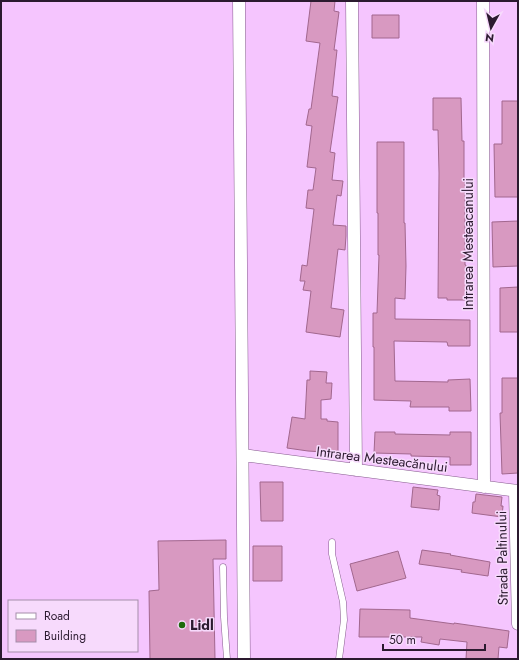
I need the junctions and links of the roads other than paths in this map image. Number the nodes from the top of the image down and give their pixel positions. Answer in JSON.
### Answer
{"nodes":[{"id":1,"x":239,"y":1,"type":"edge"},
{"id":2,"x":352,"y":1,"type":"edge"},
{"id":3,"x":483,"y":1,"type":"edge"},
{"id":4,"x":243,"y":455,"type":"junction"},
{"id":5,"x":356,"y":470,"type":"junction"},
{"id":6,"x":484,"y":487,"type":"junction"},
{"id":7,"x":517,"y":491,"type":"edge"},
{"id":8,"x":332,"y":542,"type":"dead end"},
{"id":9,"x":224,"y":567,"type":"dead end"},
{"id":10,"x":518,"y":624,"type":"edge"},
{"id":11,"x":227,"y":659,"type":"edge"},
{"id":12,"x":244,"y":659,"type":"edge"},
{"id":13,"x":339,"y":659,"type":"edge"}],
"edges":[{"from":1,"to":4,"type":"street"},
{"from":2,"to":5,"type":"street"},
{"from":3,"to":6,"type":"street","name":"Intrarea Mesteacanului"},
{"from":4,"to":5,"type":"street","name":"Intrarea Mesteacănului"},
{"from":4,"to":12,"type":"street"},
{"from":5,"to":6,"type":"street","name":"Intrarea Mesteacănului"},
{"from":6,"to":7,"type":"street","name":"Intrarea Mesteacănului"},
{"from":7,"to":10,"type":"street","name":"Strada Paltinului"},
{"from":8,"to":13,"type":"lane"},
{"from":9,"to":11,"type":"lane"}]}
